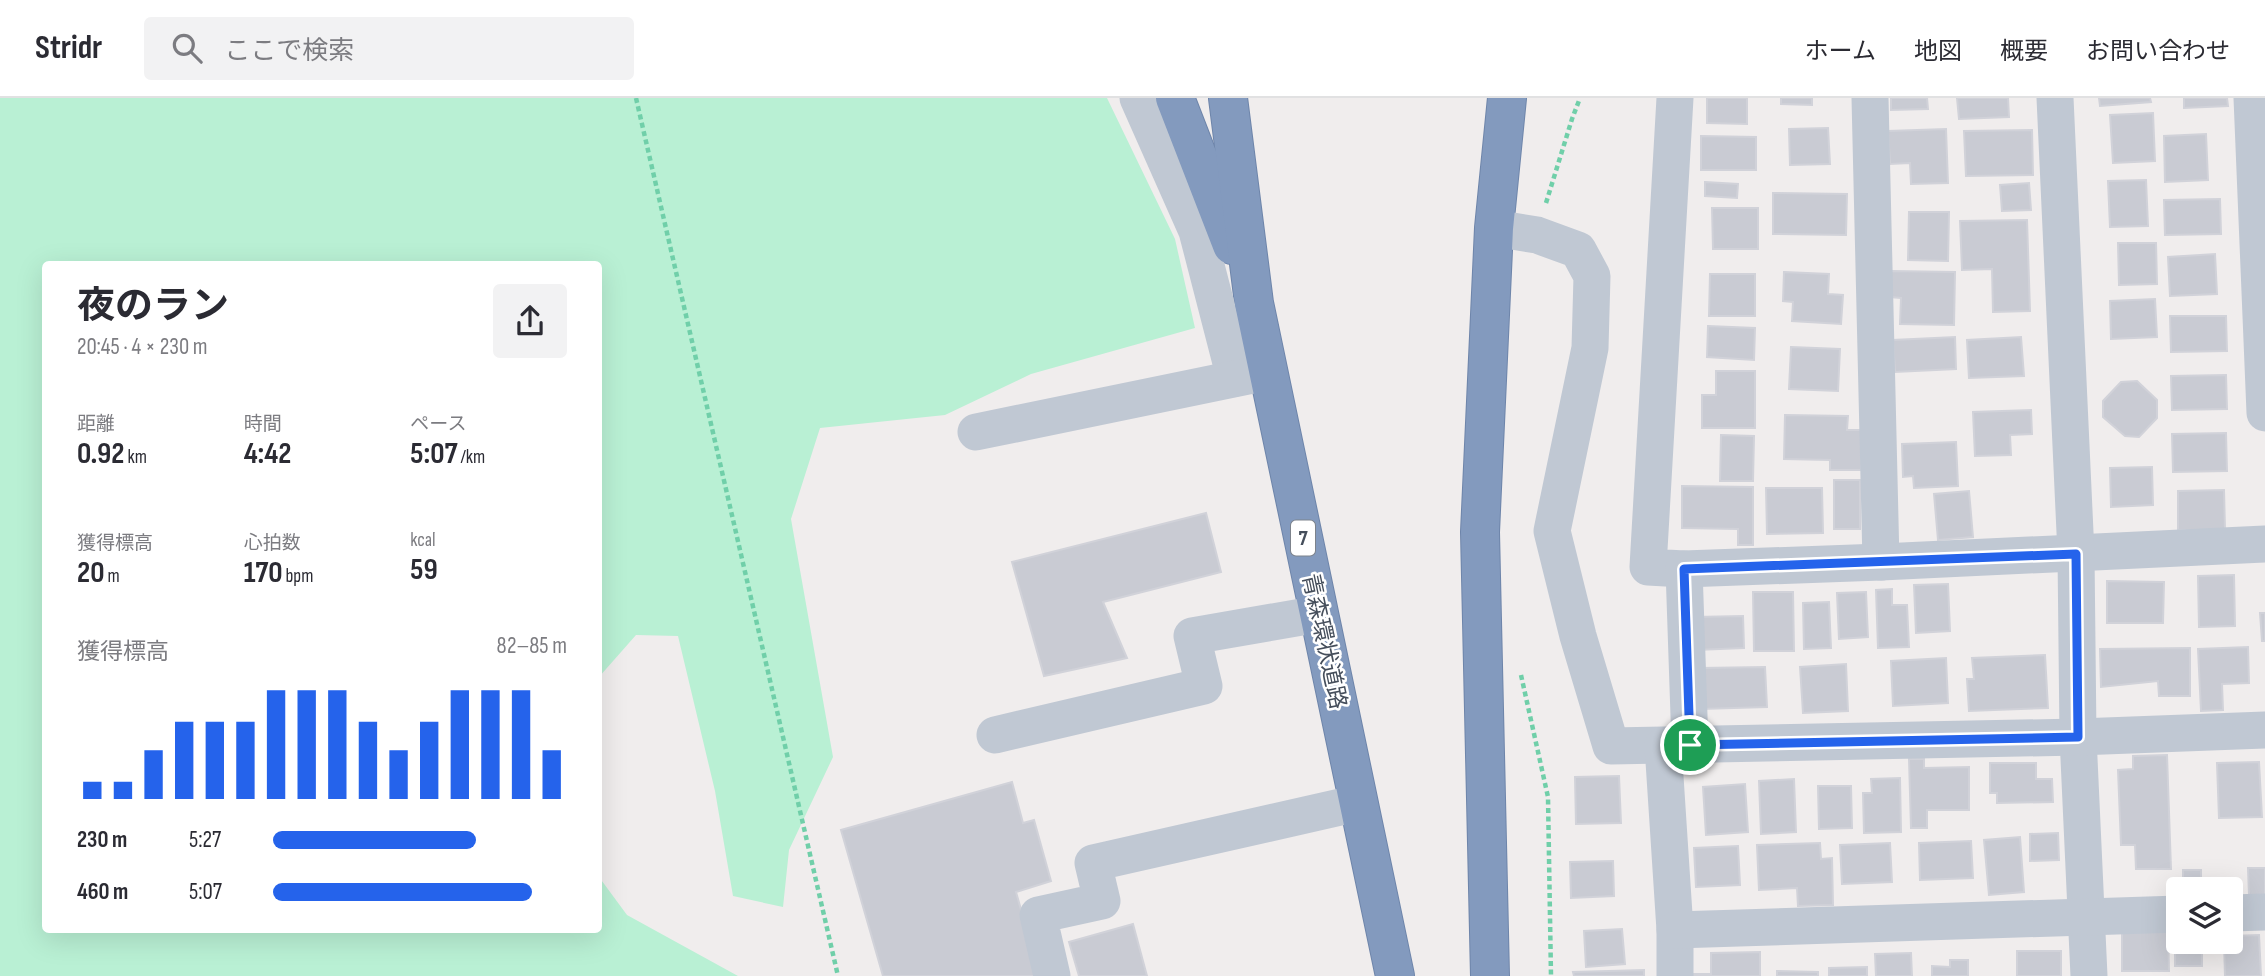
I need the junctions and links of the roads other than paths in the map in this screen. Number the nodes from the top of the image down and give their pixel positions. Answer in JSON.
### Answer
{"nodes":[{"id":1,"x":1138,"y":98,"type":"edge"},
{"id":2,"x":1175,"y":98,"type":"edge"},
{"id":3,"x":1228,"y":98,"type":"edge"},
{"id":4,"x":1507,"y":98,"type":"edge"},
{"id":5,"x":1675,"y":98,"type":"edge"},
{"id":6,"x":1870,"y":98,"type":"edge"},
{"id":7,"x":2055,"y":98,"type":"edge"},
{"id":8,"x":2252,"y":98,"type":"edge"},
{"id":9,"x":1494,"y":228,"type":"junction"},
{"id":10,"x":1254,"y":303,"type":"junction"},
{"id":11,"x":2265,"y":368,"type":"edge"},
{"id":12,"x":1252,"y":375,"type":"junction"},
{"id":13,"x":2265,"y":413,"type":"edge"},
{"id":14,"x":976,"y":432,"type":"dead end"},
{"id":15,"x":2265,"y":544,"type":"edge"},
{"id":16,"x":2076,"y":554,"type":"junction"},
{"id":17,"x":1881,"y":562,"type":"junction"},
{"id":18,"x":1684,"y":569,"type":"junction"},
{"id":19,"x":1319,"y":614,"type":"junction"},
{"id":20,"x":2265,"y":730,"type":"edge"},
{"id":21,"x":995,"y":735,"type":"dead end"},
{"id":22,"x":2078,"y":737,"type":"junction"},
{"id":23,"x":1676,"y":745,"type":"junction"},
{"id":24,"x":1358,"y":803,"type":"junction"},
{"id":25,"x":2265,"y":912,"type":"edge"},
{"id":26,"x":2243,"y":913,"type":"edge"},
{"id":27,"x":2166,"y":915,"type":"edge"},
{"id":28,"x":2085,"y":918,"type":"junction"},
{"id":29,"x":1675,"y":930,"type":"junction"},
{"id":30,"x":1391,"y":975,"type":"edge"},
{"id":31,"x":1052,"y":976,"type":"edge"},
{"id":32,"x":1490,"y":976,"type":"edge"},
{"id":33,"x":1675,"y":976,"type":"edge"},
{"id":34,"x":2089,"y":976,"type":"edge"}],
"edges":[{"from":1,"to":12,"type":"street"},
{"from":2,"to":10,"type":"highway"},
{"from":3,"to":10,"type":"highway","name":"青森環状道路","number":"7"},
{"from":4,"to":9,"type":"highway"},
{"from":5,"to":18,"type":"street"},
{"from":6,"to":17,"type":"street"},
{"from":7,"to":16,"type":"street"},
{"from":8,"to":11,"type":"street"},
{"from":9,"to":23,"type":"street"},
{"from":9,"to":32,"type":"highway"},
{"from":10,"to":12,"type":"highway","name":"青森環状道路","number":"7"},
{"from":11,"to":13,"type":"street"},
{"from":12,"to":14,"type":"street"},
{"from":12,"to":19,"type":"highway","name":"青森環状道路","number":"7"},
{"from":15,"to":16,"type":"street"},
{"from":16,"to":17,"type":"street"},
{"from":16,"to":22,"type":"street"},
{"from":17,"to":18,"type":"street"},
{"from":18,"to":23,"type":"street"},
{"from":19,"to":21,"type":"street"},
{"from":19,"to":24,"type":"highway","name":"青森環状道路","number":"7"},
{"from":20,"to":22,"type":"street"},
{"from":22,"to":23,"type":"street"},
{"from":22,"to":28,"type":"street"},
{"from":23,"to":29,"type":"street"},
{"from":24,"to":30,"type":"highway","name":"青森環状道路","number":"7"},
{"from":24,"to":31,"type":"street"},
{"from":25,"to":26,"type":"street"},
{"from":27,"to":28,"type":"street"},
{"from":28,"to":29,"type":"street"},
{"from":28,"to":34,"type":"street"},
{"from":29,"to":33,"type":"street"}]}
